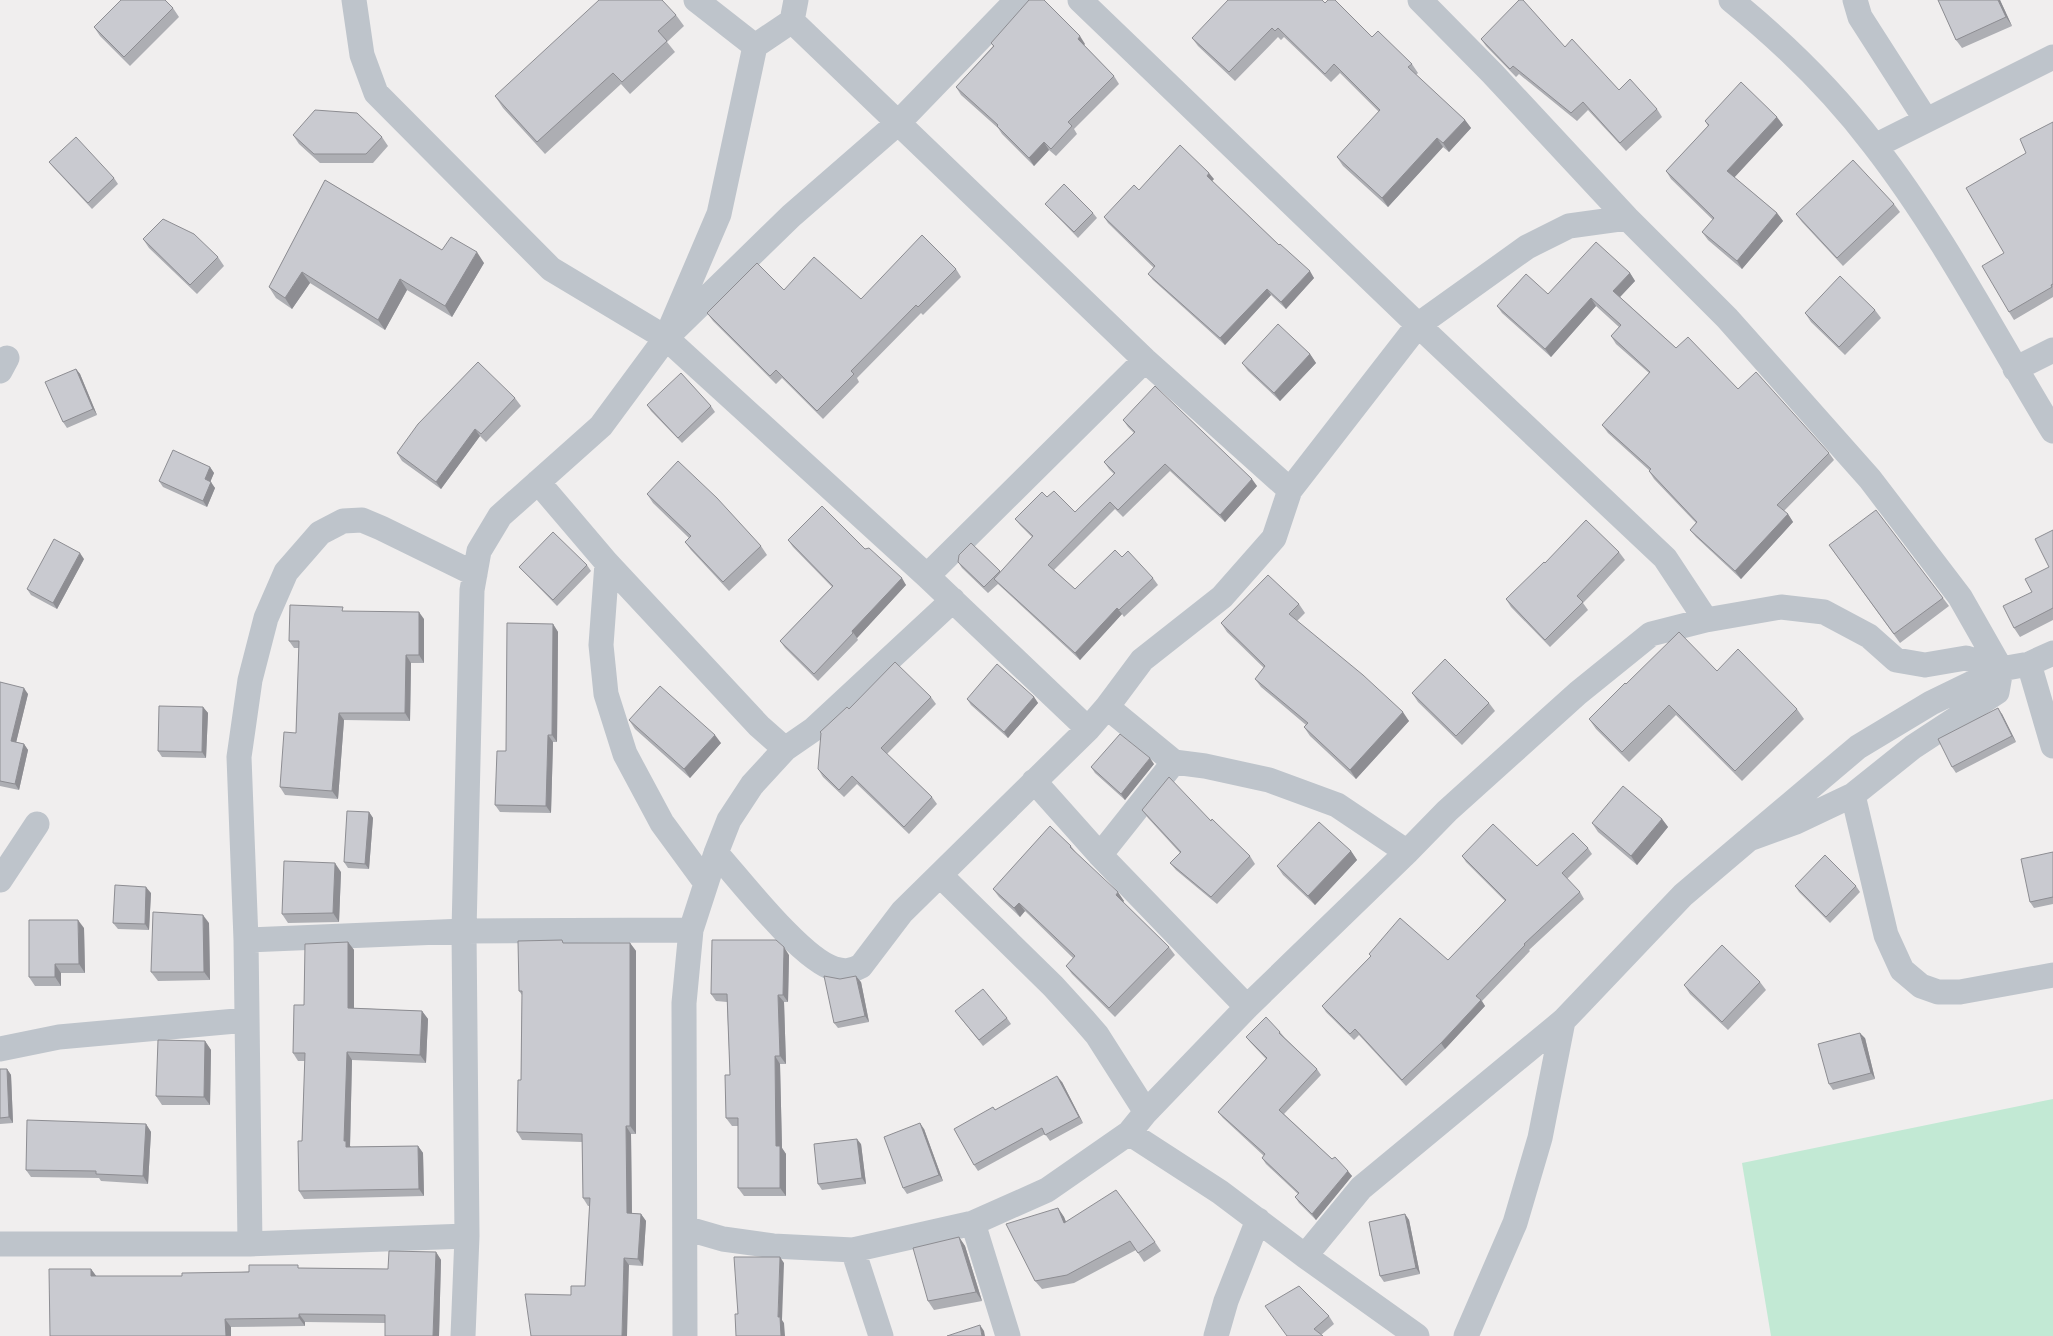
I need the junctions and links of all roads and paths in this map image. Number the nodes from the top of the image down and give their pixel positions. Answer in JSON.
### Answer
{"nodes":[{"id":1,"x":354,"y":0,"type":"edge"},
{"id":2,"x":696,"y":0,"type":"edge"},
{"id":3,"x":1017,"y":0,"type":"edge"},
{"id":4,"x":1080,"y":0,"type":"edge"},
{"id":5,"x":1420,"y":0,"type":"edge"},
{"id":6,"x":1732,"y":0,"type":"edge"},
{"id":7,"x":1855,"y":0,"type":"edge"},
{"id":8,"x":794,"y":10,"type":"edge"},
{"id":9,"x":755,"y":46,"type":"junction"},
{"id":10,"x":2053,"y":57,"type":"edge"},
{"id":11,"x":1926,"y":120,"type":"junction"},
{"id":12,"x":899,"y":122,"type":"junction"},
{"id":13,"x":1875,"y":146,"type":"junction"},
{"id":14,"x":1627,"y":218,"type":"junction"},
{"id":15,"x":1418,"y":326,"type":"junction"},
{"id":16,"x":666,"y":338,"type":"junction"},
{"id":17,"x":2053,"y":350,"type":"edge"},
{"id":18,"x":1145,"y":360,"type":"junction"},
{"id":19,"x":2015,"y":370,"type":"junction"},
{"id":20,"x":2053,"y":431,"type":"edge"},
{"id":21,"x":538,"y":482,"type":"junction"},
{"id":22,"x":1290,"y":490,"type":"junction"},
{"id":23,"x":608,"y":563,"type":"junction"},
{"id":24,"x":475,"y":574,"type":"junction"},
{"id":25,"x":927,"y":576,"type":"junction"},
{"id":26,"x":953,"y":600,"type":"junction"},
{"id":27,"x":1706,"y":620,"type":"junction"},
{"id":28,"x":2053,"y":653,"type":"edge"},
{"id":29,"x":2029,"y":664,"type":"junction"},
{"id":30,"x":2001,"y":669,"type":"junction"},
{"id":31,"x":1107,"y":707,"type":"junction"},
{"id":32,"x":1088,"y":729,"type":"junction"},
{"id":33,"x":2053,"y":746,"type":"edge"},
{"id":34,"x":786,"y":749,"type":"junction"},
{"id":35,"x":1174,"y":762,"type":"junction"},
{"id":36,"x":1034,"y":781,"type":"junction"},
{"id":37,"x":1853,"y":795,"type":"junction"},
{"id":38,"x":37,"y":824,"type":"dead end"},
{"id":39,"x":1749,"y":839,"type":"junction"},
{"id":40,"x":1407,"y":852,"type":"junction"},
{"id":41,"x":716,"y":853,"type":"junction"},
{"id":42,"x":1100,"y":856,"type":"junction"},
{"id":43,"x":940,"y":875,"type":"junction"},
{"id":44,"x":0,"y":880,"type":"edge"},
{"id":45,"x":706,"y":883,"type":"junction"},
{"id":46,"x":691,"y":930,"type":"junction"},
{"id":47,"x":464,"y":932,"type":"junction"},
{"id":48,"x":246,"y":940,"type":"junction"},
{"id":49,"x":2053,"y":974,"type":"edge"},
{"id":50,"x":1247,"y":1007,"type":"junction"},
{"id":51,"x":247,"y":1020,"type":"junction"},
{"id":52,"x":1563,"y":1021,"type":"junction"},
{"id":53,"x":0,"y":1049,"type":"edge"},
{"id":54,"x":1146,"y":1112,"type":"junction"},
{"id":55,"x":1129,"y":1133,"type":"junction"},
{"id":56,"x":1258,"y":1220,"type":"junction"},
{"id":57,"x":973,"y":1223,"type":"junction"},
{"id":58,"x":685,"y":1228,"type":"junction"},
{"id":59,"x":467,"y":1236,"type":"junction"},
{"id":60,"x":0,"y":1244,"type":"edge"},
{"id":61,"x":250,"y":1244,"type":"junction"},
{"id":62,"x":853,"y":1250,"type":"junction"},
{"id":63,"x":1305,"y":1256,"type":"junction"},
{"id":64,"x":464,"y":1336,"type":"edge"},
{"id":65,"x":685,"y":1336,"type":"edge"},
{"id":66,"x":881,"y":1336,"type":"edge"},
{"id":67,"x":1008,"y":1336,"type":"edge"},
{"id":68,"x":1216,"y":1336,"type":"edge"},
{"id":69,"x":1417,"y":1336,"type":"edge"},
{"id":70,"x":1466,"y":1336,"type":"edge"}],
"edges":[{"from":1,"to":16,"type":"street"},
{"from":2,"to":9,"type":"street"},
{"from":3,"to":12,"type":"street"},
{"from":4,"to":15,"type":"street"},
{"from":5,"to":14,"type":"street"},
{"from":6,"to":13,"type":"street"},
{"from":7,"to":11,"type":"street"},
{"from":8,"to":9,"type":"street"},
{"from":8,"to":12,"type":"street"},
{"from":9,"to":16,"type":"street"},
{"from":10,"to":11,"type":"street"},
{"from":11,"to":13,"type":"street"},
{"from":12,"to":16,"type":"street"},
{"from":12,"to":18,"type":"street"},
{"from":13,"to":19,"type":"street"},
{"from":14,"to":15,"type":"street"},
{"from":14,"to":30,"type":"street"},
{"from":15,"to":22,"type":"street"},
{"from":15,"to":27,"type":"street"},
{"from":16,"to":21,"type":"street"},
{"from":16,"to":25,"type":"street"},
{"from":17,"to":19,"type":"street"},
{"from":18,"to":22,"type":"street"},
{"from":18,"to":25,"type":"street"},
{"from":19,"to":20,"type":"street"},
{"from":21,"to":23,"type":"street"},
{"from":21,"to":24,"type":"street"},
{"from":22,"to":31,"type":"street"},
{"from":23,"to":34,"type":"street"},
{"from":23,"to":45,"type":"street"},
{"from":24,"to":47,"type":"street"},
{"from":24,"to":48,"type":"street"},
{"from":25,"to":26,"type":"street"},
{"from":26,"to":32,"type":"street"},
{"from":26,"to":34,"type":"street"},
{"from":27,"to":30,"type":"street"},
{"from":27,"to":40,"type":"street"},
{"from":28,"to":29,"type":"street"},
{"from":29,"to":30,"type":"street"},
{"from":29,"to":33,"type":"street"},
{"from":30,"to":37,"type":"street"},
{"from":30,"to":39,"type":"street"},
{"from":31,"to":32,"type":"street"},
{"from":31,"to":35,"type":"street"},
{"from":32,"to":36,"type":"street"},
{"from":34,"to":41,"type":"street"},
{"from":35,"to":40,"type":"street"},
{"from":35,"to":42,"type":"street"},
{"from":36,"to":42,"type":"street"},
{"from":36,"to":43,"type":"street"},
{"from":37,"to":39,"type":"street"},
{"from":37,"to":49,"type":"street"},
{"from":38,"to":44,"type":"street"},
{"from":39,"to":52,"type":"street"},
{"from":40,"to":50,"type":"street"},
{"from":41,"to":43,"type":"street"},
{"from":41,"to":45,"type":"street"},
{"from":42,"to":50,"type":"street"},
{"from":43,"to":54,"type":"street"},
{"from":45,"to":46,"type":"street"},
{"from":46,"to":47,"type":"street"},
{"from":46,"to":58,"type":"street"},
{"from":47,"to":48,"type":"street"},
{"from":47,"to":59,"type":"street"},
{"from":48,"to":51,"type":"street"},
{"from":50,"to":54,"type":"street"},
{"from":51,"to":53,"type":"street"},
{"from":51,"to":61,"type":"street"},
{"from":52,"to":63,"type":"street"},
{"from":52,"to":70,"type":"street"},
{"from":54,"to":55,"type":"street"},
{"from":55,"to":56,"type":"street"},
{"from":55,"to":57,"type":"street"},
{"from":56,"to":63,"type":"street"},
{"from":56,"to":68,"type":"street"},
{"from":57,"to":62,"type":"street"},
{"from":57,"to":67,"type":"street"},
{"from":58,"to":62,"type":"street"},
{"from":58,"to":65,"type":"street"},
{"from":59,"to":61,"type":"street"},
{"from":59,"to":64,"type":"street"},
{"from":60,"to":61,"type":"street"},
{"from":62,"to":66,"type":"street"},
{"from":63,"to":69,"type":"street"}]}
